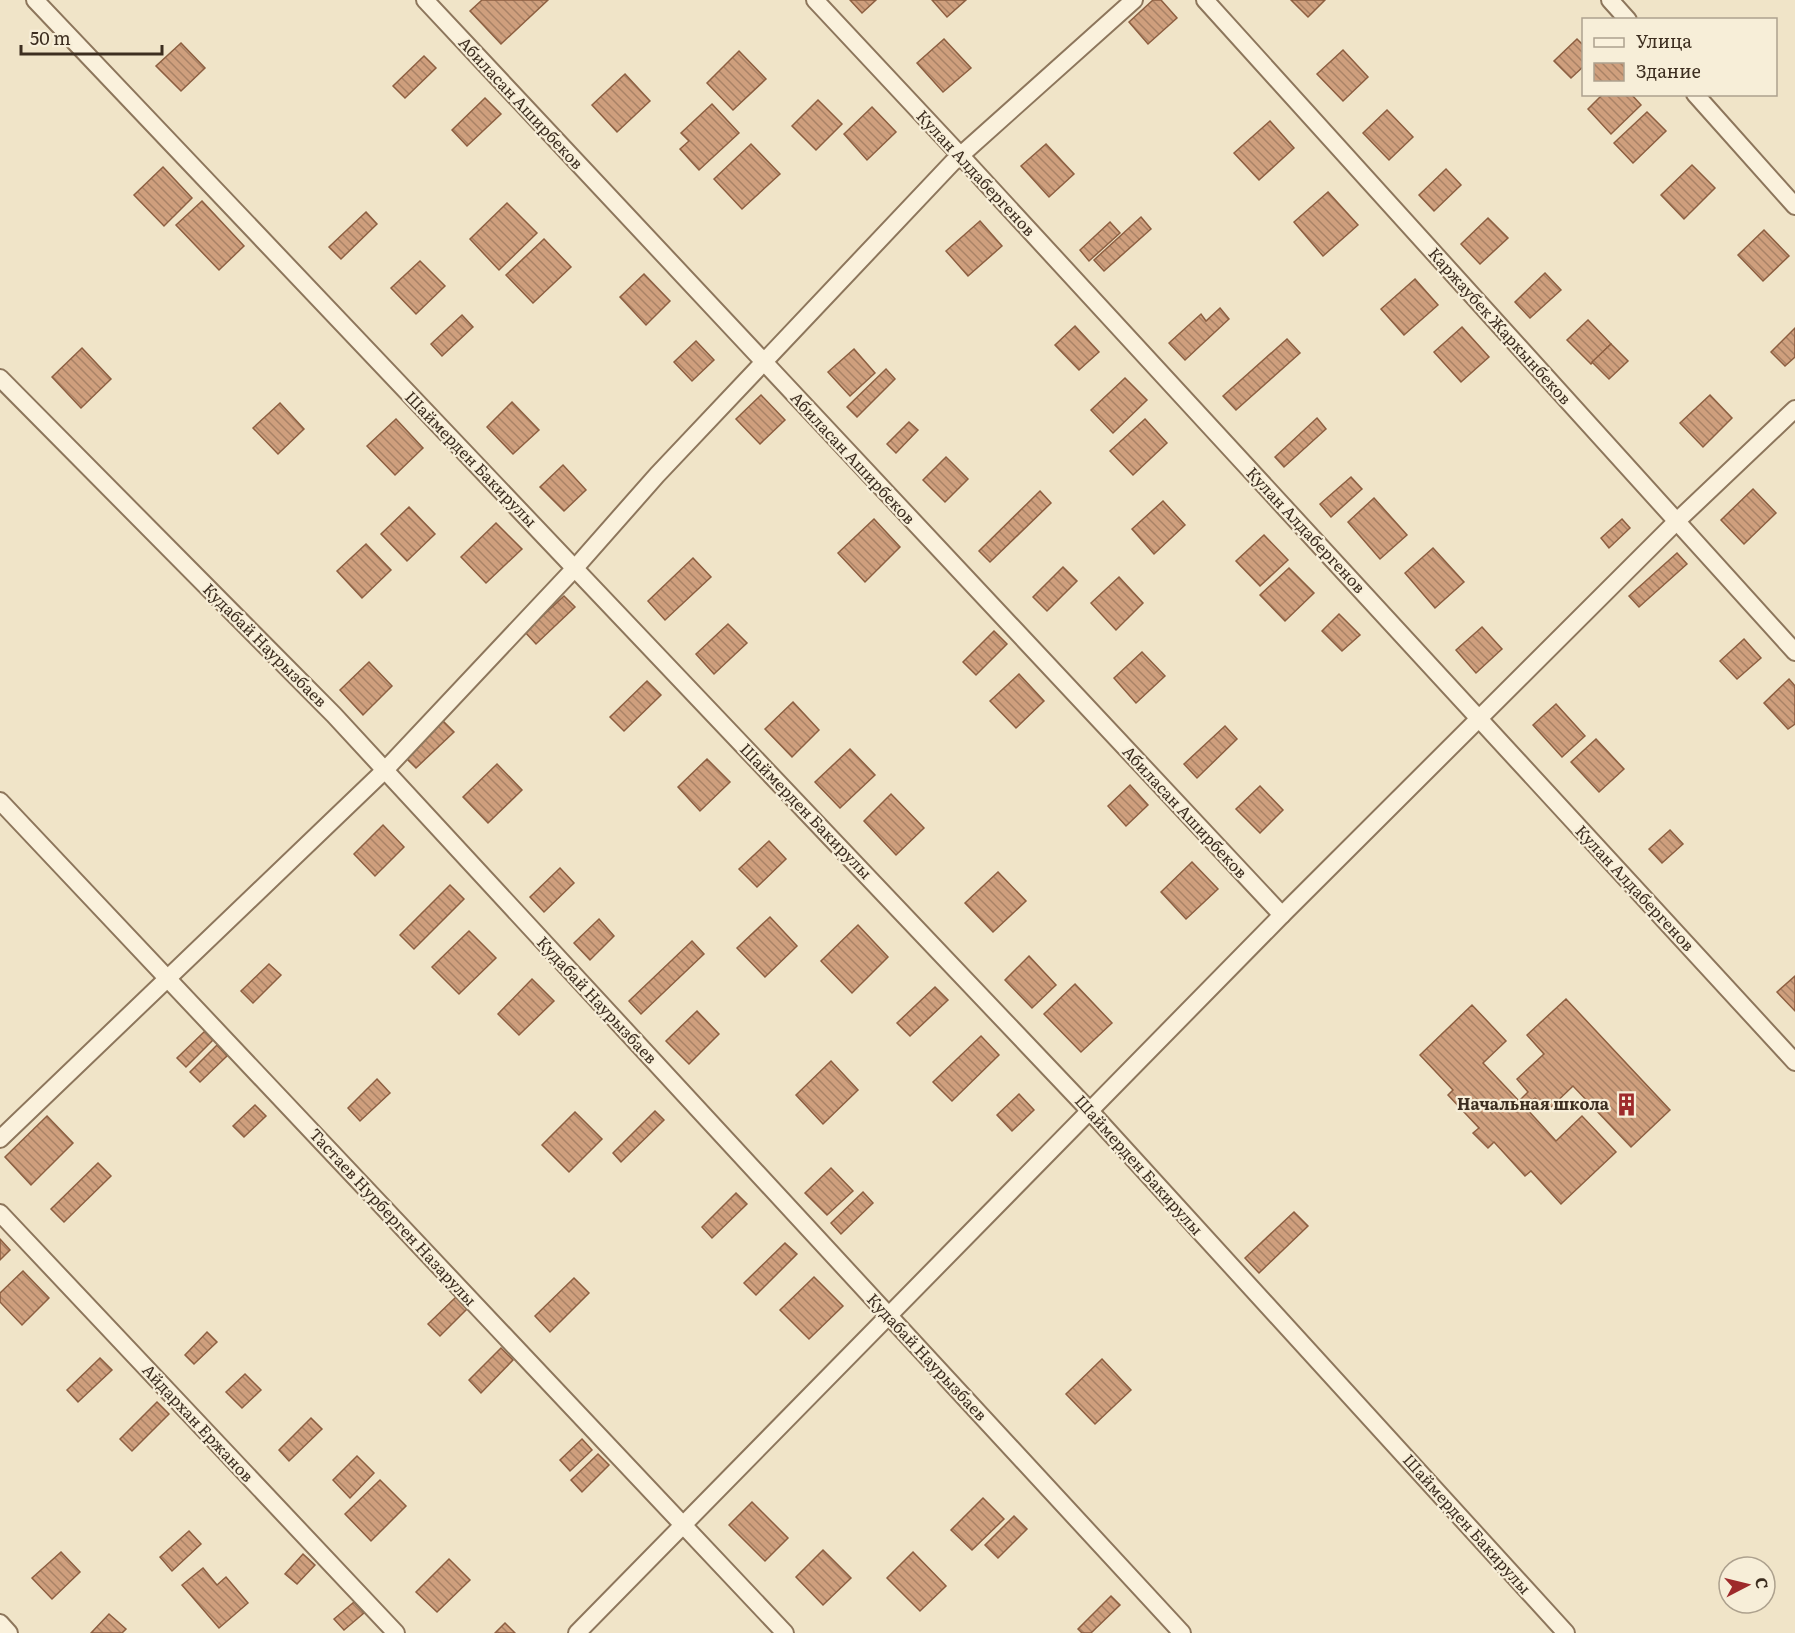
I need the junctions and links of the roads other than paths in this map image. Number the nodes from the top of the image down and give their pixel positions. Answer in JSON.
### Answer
{"nodes":[{"id":1,"x":35,"y":0,"type":"edge"},
{"id":2,"x":425,"y":0,"type":"edge"},
{"id":3,"x":815,"y":0,"type":"edge"},
{"id":4,"x":1134,"y":0,"type":"edge"},
{"id":5,"x":1205,"y":0,"type":"edge"},
{"id":6,"x":1610,"y":0,"type":"edge"},
{"id":7,"x":1626,"y":18,"type":"edge"},
{"id":8,"x":1697,"y":96,"type":"edge"},
{"id":9,"x":961,"y":156,"type":"junction"},
{"id":10,"x":1795,"y":206,"type":"edge"},
{"id":11,"x":765,"y":363,"type":"junction"},
{"id":12,"x":0,"y":378,"type":"edge"},
{"id":13,"x":1795,"y":409,"type":"edge"},
{"id":14,"x":1677,"y":521,"type":"junction"},
{"id":15,"x":575,"y":568,"type":"junction"},
{"id":16,"x":1795,"y":652,"type":"edge"},
{"id":17,"x":1479,"y":719,"type":"junction"},
{"id":18,"x":385,"y":770,"type":"junction"},
{"id":19,"x":0,"y":801,"type":"edge"},
{"id":20,"x":1282,"y":915,"type":"junction"},
{"id":21,"x":168,"y":978,"type":"junction"},
{"id":22,"x":1795,"y":1062,"type":"edge"},
{"id":23,"x":1089,"y":1110,"type":"junction"},
{"id":24,"x":0,"y":1140,"type":"edge"},
{"id":25,"x":0,"y":1213,"type":"edge"},
{"id":26,"x":889,"y":1316,"type":"junction"},
{"id":27,"x":683,"y":1525,"type":"junction"},
{"id":28,"x":0,"y":1623,"type":"edge"},
{"id":29,"x":9,"y":1633,"type":"edge"},
{"id":30,"x":396,"y":1633,"type":"edge"},
{"id":31,"x":577,"y":1633,"type":"edge"},
{"id":32,"x":785,"y":1633,"type":"edge"},
{"id":33,"x":1182,"y":1633,"type":"edge"},
{"id":34,"x":1566,"y":1633,"type":"edge"}],
"edges":[{"from":1,"to":15,"type":"street","name":"Шаймерден Бакирулы"},
{"from":2,"to":11,"type":"street","name":"Абиласан Аширбеков"},
{"from":3,"to":9,"type":"street","name":"Кулан Алдабергенов"},
{"from":4,"to":9,"type":"street"},
{"from":5,"to":14,"type":"street","name":"Каржаубек Жаркынбеков"},
{"from":6,"to":7,"type":"street"},
{"from":8,"to":10,"type":"street"},
{"from":9,"to":11,"type":"street"},
{"from":9,"to":17,"type":"street","name":"Кулан Алдабергенов"},
{"from":11,"to":15,"type":"street"},
{"from":11,"to":20,"type":"street","name":"Абиласан Аширбеков"},
{"from":12,"to":18,"type":"street","name":"Кудабай Наурызбаев"},
{"from":13,"to":14,"type":"street"},
{"from":14,"to":16,"type":"street","name":"Каржаубек Жаркынбеков"},
{"from":14,"to":17,"type":"street"},
{"from":15,"to":18,"type":"street"},
{"from":15,"to":23,"type":"street","name":"Шаймерден Бакирулы"},
{"from":17,"to":20,"type":"street"},
{"from":17,"to":22,"type":"street","name":"Кулан Алдабергенов"},
{"from":18,"to":21,"type":"street"},
{"from":18,"to":26,"type":"street","name":"Кудабай Наурызбаев"},
{"from":19,"to":21,"type":"street","name":"Тастаев Нурберген Назарулы"},
{"from":20,"to":23,"type":"street"},
{"from":21,"to":24,"type":"street"},
{"from":21,"to":27,"type":"street","name":"Тастаев Нурберген Назарулы"},
{"from":23,"to":26,"type":"street"},
{"from":23,"to":34,"type":"street","name":"Шаймерден Бакирулы"},
{"from":25,"to":30,"type":"street","name":"Айдархан Ержанов"},
{"from":26,"to":27,"type":"street"},
{"from":26,"to":33,"type":"street","name":"Кудабай Наурызбаев"},
{"from":27,"to":31,"type":"street"},
{"from":27,"to":32,"type":"street","name":"Тастаев Нурберген Назарулы"},
{"from":28,"to":29,"type":"street"}]}
